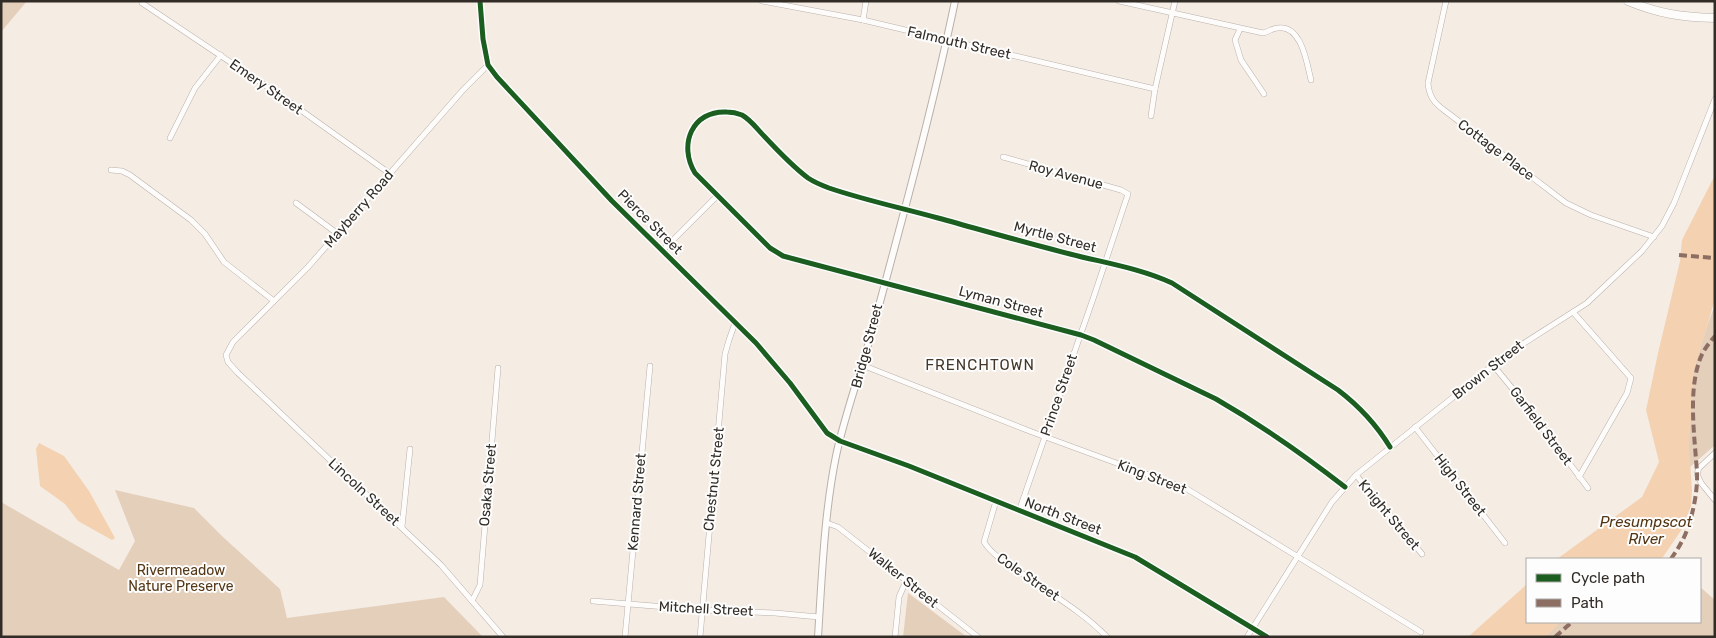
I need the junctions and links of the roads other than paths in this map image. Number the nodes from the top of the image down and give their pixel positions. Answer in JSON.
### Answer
{"nodes":[{"id":1,"x":480,"y":1,"type":"edge"},
{"id":2,"x":762,"y":1,"type":"edge"},
{"id":3,"x":866,"y":1,"type":"edge"},
{"id":4,"x":956,"y":1,"type":"edge"},
{"id":5,"x":1119,"y":1,"type":"edge"},
{"id":6,"x":1175,"y":1,"type":"edge"},
{"id":7,"x":1446,"y":1,"type":"edge"},
{"id":8,"x":1628,"y":1,"type":"edge"},
{"id":9,"x":142,"y":3,"type":"dead end"},
{"id":10,"x":789,"y":4,"type":"edge"},
{"id":11,"x":1172,"y":14,"type":"junction"},
{"id":12,"x":1715,"y":18,"type":"edge"},
{"id":13,"x":863,"y":20,"type":"junction"},
{"id":14,"x":1240,"y":29,"type":"junction"},
{"id":15,"x":947,"y":40,"type":"junction"},
{"id":16,"x":221,"y":55,"type":"junction"},
{"id":17,"x":488,"y":65,"type":"junction"},
{"id":18,"x":1311,"y":80,"type":"dead end"},
{"id":19,"x":1156,"y":89,"type":"junction"},
{"id":20,"x":1264,"y":94,"type":"dead end"},
{"id":21,"x":1715,"y":99,"type":"edge"},
{"id":22,"x":1151,"y":116,"type":"dead end"},
{"id":23,"x":692,"y":129,"type":"joint"},
{"id":24,"x":170,"y":138,"type":"dead end"},
{"id":25,"x":1003,"y":158,"type":"dead end"},
{"id":26,"x":111,"y":170,"type":"dead end"},
{"id":27,"x":389,"y":173,"type":"junction"},
{"id":28,"x":1128,"y":194,"type":"joint"},
{"id":29,"x":717,"y":196,"type":"junction"},
{"id":30,"x":296,"y":203,"type":"dead end"},
{"id":31,"x":904,"y":209,"type":"junction"},
{"id":32,"x":338,"y":234,"type":"junction"},
{"id":33,"x":1654,"y":237,"type":"junction"},
{"id":34,"x":662,"y":251,"type":"junction"},
{"id":35,"x":1106,"y":261,"type":"junction"},
{"id":36,"x":884,"y":282,"type":"junction"},
{"id":37,"x":274,"y":301,"type":"junction"},
{"id":38,"x":1573,"y":312,"type":"junction"},
{"id":39,"x":736,"y":323,"type":"junction"},
{"id":40,"x":1081,"y":335,"type":"junction"},
{"id":41,"x":228,"y":350,"type":"joint"},
{"id":42,"x":1493,"y":365,"type":"junction"},
{"id":43,"x":650,"y":366,"type":"dead end"},
{"id":44,"x":862,"y":366,"type":"junction"},
{"id":45,"x":498,"y":368,"type":"dead end"},
{"id":46,"x":1415,"y":427,"type":"junction"},
{"id":47,"x":1045,"y":436,"type":"junction"},
{"id":48,"x":840,"y":441,"type":"junction"},
{"id":49,"x":1390,"y":447,"type":"junction"},
{"id":50,"x":410,"y":449,"type":"dead end"},
{"id":51,"x":1715,"y":453,"type":"edge"},
{"id":52,"x":1356,"y":475,"type":"junction"},
{"id":53,"x":1579,"y":477,"type":"junction"},
{"id":54,"x":1345,"y":487,"type":"junction"},
{"id":55,"x":1588,"y":488,"type":"dead end"},
{"id":56,"x":1715,"y":500,"type":"edge"},
{"id":57,"x":996,"y":501,"type":"junction"},
{"id":58,"x":1019,"y":511,"type":"junction"},
{"id":59,"x":827,"y":523,"type":"junction"},
{"id":60,"x":402,"y":527,"type":"junction"},
{"id":61,"x":1505,"y":543,"type":"dead end"},
{"id":62,"x":1422,"y":554,"type":"dead end"},
{"id":63,"x":1299,"y":556,"type":"junction"},
{"id":64,"x":906,"y":581,"type":"junction"},
{"id":65,"x":472,"y":601,"type":"junction"},
{"id":66,"x":594,"y":601,"type":"dead end"},
{"id":67,"x":628,"y":604,"type":"junction"},
{"id":68,"x":702,"y":610,"type":"junction"},
{"id":69,"x":820,"y":617,"type":"junction"},
{"id":70,"x":1254,"y":628,"type":"junction"},
{"id":71,"x":1421,"y":632,"type":"dead end"},
{"id":72,"x":503,"y":637,"type":"edge"},
{"id":73,"x":625,"y":637,"type":"edge"},
{"id":74,"x":700,"y":637,"type":"edge"},
{"id":75,"x":818,"y":637,"type":"edge"},
{"id":76,"x":895,"y":637,"type":"edge"},
{"id":77,"x":978,"y":637,"type":"edge"},
{"id":78,"x":1108,"y":637,"type":"edge"},
{"id":79,"x":1247,"y":637,"type":"edge"},
{"id":80,"x":1267,"y":637,"type":"edge"}],
"edges":[{"from":1,"to":17,"type":"street","name":"Pierce Street"},
{"from":2,"to":10,"type":"street","name":"Falmouth Street"},
{"from":3,"to":13,"type":"street"},
{"from":4,"to":15,"type":"street","name":"Bridge Street"},
{"from":5,"to":11,"type":"street"},
{"from":6,"to":11,"type":"street"},
{"from":7,"to":33,"type":"street","name":"Cottage Place"},
{"from":8,"to":12,"type":"main road"},
{"from":9,"to":16,"type":"street","name":"Emery Street"},
{"from":10,"to":13,"type":"street","name":"Falmouth Street"},
{"from":11,"to":14,"type":"street"},
{"from":11,"to":19,"type":"street"},
{"from":13,"to":15,"type":"street","name":"Falmouth Street"},
{"from":14,"to":18,"type":"street"},
{"from":14,"to":20,"type":"street"},
{"from":15,"to":19,"type":"street","name":"Falmouth Street"},
{"from":15,"to":31,"type":"street","name":"Bridge Street"},
{"from":16,"to":24,"type":"street"},
{"from":16,"to":27,"type":"street","name":"Emery Street"},
{"from":17,"to":27,"type":"street","name":"Mayberry Road"},
{"from":17,"to":34,"type":"street","name":"Pierce Street"},
{"from":19,"to":22,"type":"street"},
{"from":21,"to":33,"type":"street","name":"Brown Street"},
{"from":23,"to":29,"type":"street","name":"Lyman Street"},
{"from":23,"to":31,"type":"street","name":"Myrtle Street"},
{"from":25,"to":28,"type":"street","name":"Roy Avenue"},
{"from":26,"to":37,"type":"street"},
{"from":27,"to":32,"type":"street","name":"Mayberry Road"},
{"from":28,"to":35,"type":"street","name":"Prince Street"},
{"from":29,"to":34,"type":"street"},
{"from":29,"to":36,"type":"street","name":"Lyman Street"},
{"from":30,"to":32,"type":"street"},
{"from":31,"to":35,"type":"street","name":"Myrtle Street"},
{"from":31,"to":36,"type":"street","name":"Bridge Street"},
{"from":32,"to":37,"type":"street","name":"Mayberry Road"},
{"from":33,"to":38,"type":"street","name":"Brown Street"},
{"from":34,"to":39,"type":"street","name":"Pierce Street"},
{"from":35,"to":40,"type":"street","name":"Prince Street"},
{"from":35,"to":49,"type":"street","name":"Myrtle Street"},
{"from":36,"to":40,"type":"street","name":"Lyman Street"},
{"from":36,"to":44,"type":"street","name":"Bridge Street"},
{"from":37,"to":41,"type":"street","name":"Mayberry Road"},
{"from":38,"to":42,"type":"street","name":"Brown Street"},
{"from":38,"to":53,"type":"street"},
{"from":39,"to":48,"type":"street","name":"Pierce Street"},
{"from":39,"to":68,"type":"street","name":"Chestnut Street"},
{"from":40,"to":47,"type":"street","name":"Prince Street"},
{"from":40,"to":54,"type":"street","name":"Lyman Street"},
{"from":41,"to":60,"type":"street","name":"Lincoln Street"},
{"from":42,"to":46,"type":"street","name":"Brown Street"},
{"from":42,"to":53,"type":"street","name":"Garfield Street"},
{"from":43,"to":67,"type":"street","name":"Kennard Street"},
{"from":44,"to":47,"type":"street","name":"King Street"},
{"from":44,"to":48,"type":"street","name":"Bridge Street"},
{"from":45,"to":65,"type":"street","name":"Osaka Street"},
{"from":46,"to":49,"type":"street","name":"Brown Street"},
{"from":46,"to":61,"type":"street","name":"High Street"},
{"from":47,"to":58,"type":"street","name":"Prince Street"},
{"from":47,"to":63,"type":"street","name":"King Street"},
{"from":48,"to":57,"type":"street","name":"North Street"},
{"from":48,"to":59,"type":"street","name":"Bridge Street"},
{"from":49,"to":52,"type":"street","name":"Brown Street"},
{"from":50,"to":60,"type":"street"},
{"from":51,"to":56,"type":"street"},
{"from":52,"to":54,"type":"street","name":"Brown Street"},
{"from":52,"to":62,"type":"street","name":"Knight Street"},
{"from":53,"to":55,"type":"street","name":"Garfield Street"},
{"from":54,"to":63,"type":"street","name":"Brown Street"},
{"from":57,"to":58,"type":"street","name":"North Street"},
{"from":57,"to":78,"type":"street","name":"Cole Street"},
{"from":58,"to":70,"type":"street","name":"North Street"},
{"from":59,"to":64,"type":"street","name":"Walker Street"},
{"from":59,"to":69,"type":"street","name":"Bridge Street"},
{"from":60,"to":65,"type":"street","name":"Lincoln Street"},
{"from":63,"to":70,"type":"street","name":"Brown Street"},
{"from":63,"to":71,"type":"street","name":"King Street"},
{"from":64,"to":76,"type":"street"},
{"from":64,"to":77,"type":"street","name":"Walker Street"},
{"from":65,"to":72,"type":"street","name":"Lincoln Street"},
{"from":66,"to":67,"type":"street","name":"Mitchell Street"},
{"from":67,"to":68,"type":"street","name":"Mitchell Street"},
{"from":67,"to":73,"type":"street","name":"Kennard Street"},
{"from":68,"to":69,"type":"street","name":"Mitchell Street"},
{"from":68,"to":74,"type":"street","name":"Chestnut Street"},
{"from":69,"to":75,"type":"street","name":"Bridge Street"},
{"from":70,"to":79,"type":"street","name":"Brown Street"},
{"from":70,"to":80,"type":"street","name":"North Street"}]}
